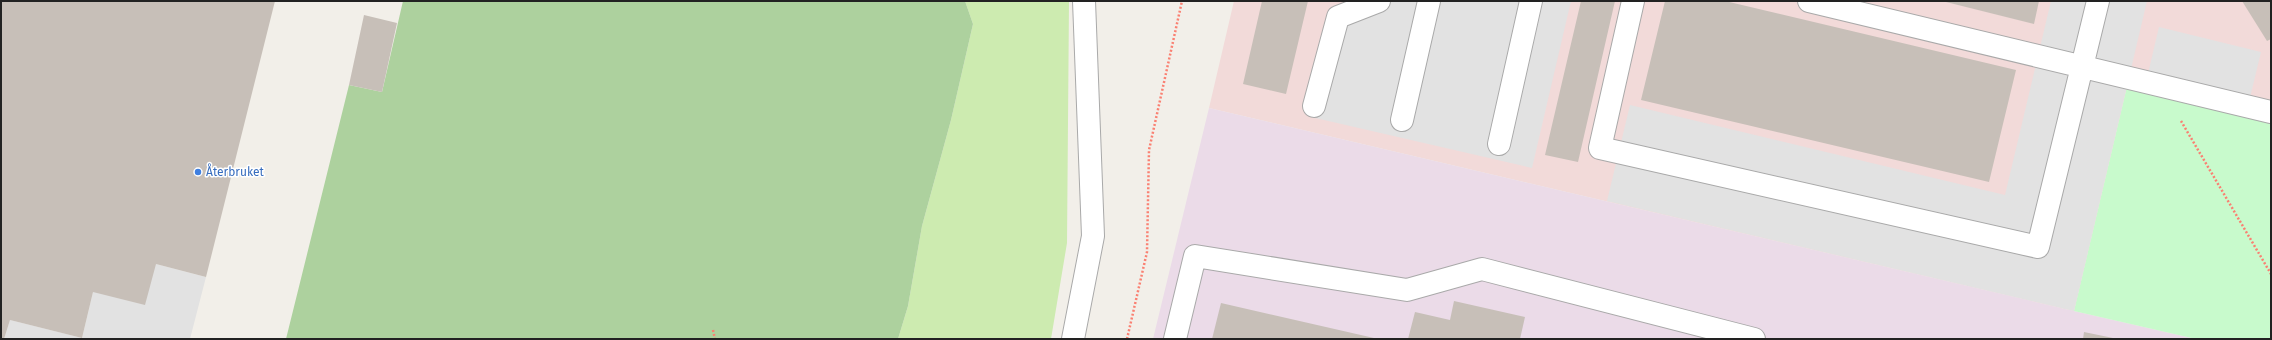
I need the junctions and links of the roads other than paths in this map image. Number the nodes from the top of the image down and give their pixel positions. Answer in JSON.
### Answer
{"nodes":[{"id":1,"x":1084,"y":1,"type":"edge"},
{"id":2,"x":1379,"y":1,"type":"edge"},
{"id":3,"x":1429,"y":1,"type":"edge"},
{"id":4,"x":1531,"y":1,"type":"edge"},
{"id":5,"x":1632,"y":1,"type":"edge"},
{"id":6,"x":1809,"y":1,"type":"edge"},
{"id":7,"x":2098,"y":1,"type":"edge"},
{"id":8,"x":1890,"y":10,"type":"edge"},
{"id":9,"x":2082,"y":66,"type":"junction"},
{"id":10,"x":1314,"y":106,"type":"dead end"},
{"id":11,"x":2271,"y":112,"type":"edge"},
{"id":12,"x":1402,"y":120,"type":"dead end"},
{"id":13,"x":1499,"y":144,"type":"dead end"},
{"id":14,"x":1073,"y":339,"type":"edge"},
{"id":15,"x":1175,"y":339,"type":"edge"},
{"id":16,"x":1754,"y":339,"type":"edge"}],
"edges":[{"from":1,"to":14,"type":"lane"},
{"from":2,"to":10,"type":"lane"},
{"from":3,"to":12,"type":"lane"},
{"from":4,"to":13,"type":"lane"},
{"from":5,"to":9,"type":"lane"},
{"from":6,"to":8,"type":"lane"},
{"from":7,"to":9,"type":"lane"},
{"from":8,"to":9,"type":"lane"},
{"from":9,"to":11,"type":"lane"},
{"from":15,"to":16,"type":"lane"}]}
